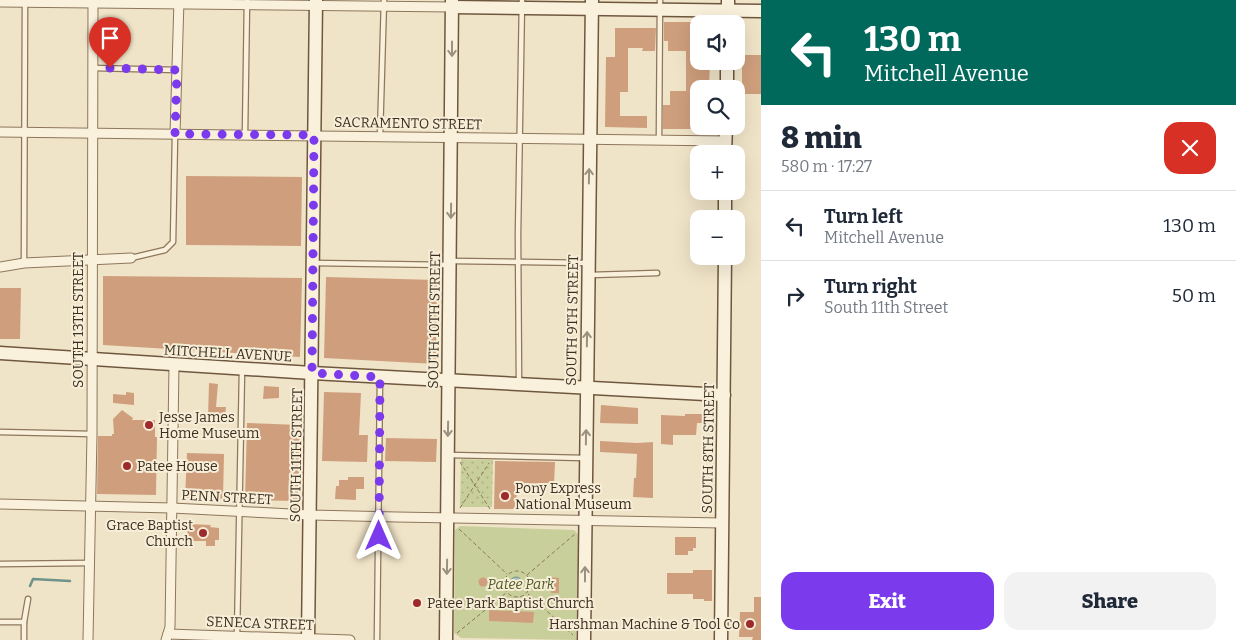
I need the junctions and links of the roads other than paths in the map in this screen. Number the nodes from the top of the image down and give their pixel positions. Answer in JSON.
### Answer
{"nodes":[{"id":1,"x":93,"y":1,"type":"edge"},
{"id":2,"x":0,"y":2,"type":"edge"},
{"id":3,"x":25,"y":2,"type":"junction"},
{"id":4,"x":179,"y":2,"type":"edge"},
{"id":5,"x":247,"y":3,"type":"edge"},
{"id":6,"x":316,"y":3,"type":"edge"},
{"id":7,"x":384,"y":4,"type":"edge"},
{"id":8,"x":452,"y":4,"type":"edge"},
{"id":9,"x":522,"y":4,"type":"edge"},
{"id":10,"x":592,"y":4,"type":"edge"},
{"id":11,"x":660,"y":5,"type":"edge"},
{"id":12,"x":728,"y":5,"type":"edge"},
{"id":13,"x":761,"y":11,"type":"edge"},
{"id":14,"x":93,"y":68,"type":"junction"},
{"id":15,"x":177,"y":70,"type":"junction"},
{"id":16,"x":0,"y":132,"type":"edge"},
{"id":17,"x":25,"y":132,"type":"junction"},
{"id":18,"x":93,"y":133,"type":"junction"},
{"id":19,"x":175,"y":134,"type":"junction"},
{"id":20,"x":245,"y":134,"type":"junction"},
{"id":21,"x":314,"y":135,"type":"junction"},
{"id":22,"x":380,"y":136,"type":"junction"},
{"id":23,"x":452,"y":137,"type":"junction"},
{"id":24,"x":520,"y":138,"type":"junction"},
{"id":25,"x":589,"y":140,"type":"junction"},
{"id":26,"x":658,"y":140,"type":"junction"},
{"id":27,"x":700,"y":145,"type":"edge"},
{"id":28,"x":130,"y":258,"type":"joint"},
{"id":29,"x":92,"y":259,"type":"junction"},
{"id":30,"x":518,"y":262,"type":"junction"},
{"id":31,"x":24,"y":263,"type":"junction"},
{"id":32,"x":313,"y":263,"type":"junction"},
{"id":33,"x":450,"y":263,"type":"junction"},
{"id":34,"x":725,"y":265,"type":"edge"},
{"id":35,"x":0,"y":266,"type":"edge"},
{"id":36,"x":588,"y":269,"type":"junction"},
{"id":37,"x":657,"y":273,"type":"dead end"},
{"id":38,"x":0,"y":353,"type":"edge"},
{"id":39,"x":92,"y":359,"type":"junction"},
{"id":40,"x":174,"y":365,"type":"junction"},
{"id":41,"x":242,"y":368,"type":"junction"},
{"id":42,"x":312,"y":373,"type":"junction"},
{"id":43,"x":380,"y":377,"type":"junction"},
{"id":44,"x":449,"y":380,"type":"junction"},
{"id":45,"x":519,"y":383,"type":"junction"},
{"id":46,"x":587,"y":387,"type":"junction"},
{"id":47,"x":724,"y":395,"type":"junction"},
{"id":48,"x":0,"y":432,"type":"edge"},
{"id":49,"x":92,"y":434,"type":"junction"},
{"id":50,"x":453,"y":456,"type":"junction"},
{"id":51,"x":586,"y":458,"type":"junction"},
{"id":52,"x":0,"y":504,"type":"edge"},
{"id":53,"x":91,"y":506,"type":"junction"},
{"id":54,"x":172,"y":508,"type":"junction"},
{"id":55,"x":240,"y":512,"type":"junction"},
{"id":56,"x":311,"y":515,"type":"junction"},
{"id":57,"x":379,"y":517,"type":"junction"},
{"id":58,"x":447,"y":518,"type":"junction"},
{"id":59,"x":585,"y":521,"type":"junction"},
{"id":60,"x":722,"y":523,"type":"junction"},
{"id":61,"x":0,"y":564,"type":"edge"},
{"id":62,"x":89,"y":564,"type":"junction"},
{"id":63,"x":28,"y":599,"type":"dead end"},
{"id":64,"x":0,"y":622,"type":"edge"},
{"id":65,"x":24,"y":622,"type":"junction"},
{"id":66,"x":167,"y":637,"type":"edge"},
{"id":67,"x":237,"y":638,"type":"edge"},
{"id":68,"x":580,"y":639,"type":"edge"},
{"id":69,"x":24,"y":640,"type":"edge"},
{"id":70,"x":88,"y":640,"type":"edge"},
{"id":71,"x":308,"y":640,"type":"edge"},
{"id":72,"x":350,"y":640,"type":"edge"},
{"id":73,"x":377,"y":640,"type":"edge"},
{"id":74,"x":446,"y":640,"type":"edge"},
{"id":75,"x":721,"y":640,"type":"edge"}],
"edges":[{"from":1,"to":3,"type":"street"},
{"from":1,"to":4,"type":"street"},
{"from":1,"to":14,"type":"street","name":"SOUTH 13TH STREET"},
{"from":2,"to":3,"type":"street"},
{"from":3,"to":17,"type":"lane"},
{"from":4,"to":5,"type":"street"},
{"from":4,"to":15,"type":"street"},
{"from":5,"to":6,"type":"street"},
{"from":5,"to":20,"type":"lane"},
{"from":6,"to":7,"type":"street"},
{"from":6,"to":21,"type":"main road","name":"SOUTH 11TH STREET"},
{"from":7,"to":8,"type":"street"},
{"from":7,"to":22,"type":"lane"},
{"from":8,"to":9,"type":"main road"},
{"from":8,"to":23,"type":"main road","name":"SOUTH 10TH STREET","one_way":true},
{"from":9,"to":10,"type":"main road"},
{"from":9,"to":24,"type":"lane"},
{"from":10,"to":11,"type":"main road"},
{"from":10,"to":25,"type":"main road","name":"SOUTH 9TH STREET"},
{"from":11,"to":12,"type":"main road"},
{"from":11,"to":26,"type":"lane"},
{"from":12,"to":13,"type":"main road"},
{"from":14,"to":15,"type":"lane"},
{"from":14,"to":18,"type":"street","name":"SOUTH 13TH STREET"},
{"from":15,"to":19,"type":"street"},
{"from":16,"to":17,"type":"street","name":"SACRAMENTO STREET"},
{"from":17,"to":18,"type":"street","name":"SACRAMENTO STREET"},
{"from":17,"to":31,"type":"lane"},
{"from":18,"to":19,"type":"street","name":"SACRAMENTO STREET"},
{"from":18,"to":29,"type":"street","name":"SOUTH 13TH STREET"},
{"from":19,"to":20,"type":"street","name":"SACRAMENTO STREET"},
{"from":19,"to":28,"type":"lane"},
{"from":20,"to":21,"type":"street","name":"SACRAMENTO STREET"},
{"from":21,"to":22,"type":"street","name":"SACRAMENTO STREET"},
{"from":21,"to":32,"type":"main road","name":"SOUTH 11TH STREET"},
{"from":22,"to":23,"type":"street","name":"SACRAMENTO STREET"},
{"from":23,"to":24,"type":"street","name":"SACRAMENTO STREET"},
{"from":23,"to":33,"type":"main road","name":"SOUTH 10TH STREET","one_way":true},
{"from":24,"to":25,"type":"street","name":"SACRAMENTO STREET"},
{"from":24,"to":30,"type":"lane"},
{"from":25,"to":26,"type":"street","name":"SACRAMENTO STREET"},
{"from":36,"to":25,"type":"main road","name":"SOUTH 9TH STREET","one_way":true},
{"from":26,"to":27,"type":"street","name":"SACRAMENTO STREET"},
{"from":28,"to":29,"type":"street"},
{"from":29,"to":31,"type":"street"},
{"from":29,"to":39,"type":"street","name":"SOUTH 13TH STREET"},
{"from":30,"to":33,"type":"lane"},
{"from":30,"to":36,"type":"lane"},
{"from":30,"to":45,"type":"lane"},
{"from":31,"to":35,"type":"street"},
{"from":32,"to":33,"type":"lane"},
{"from":32,"to":42,"type":"main road","name":"SOUTH 11TH STREET"},
{"from":33,"to":44,"type":"main road","name":"SOUTH 10TH STREET"},
{"from":34,"to":47,"type":"main road","name":"SOUTH 8TH STREET"},
{"from":36,"to":37,"type":"lane"},
{"from":46,"to":36,"type":"main road","name":"SOUTH 9TH STREET","one_way":true},
{"from":38,"to":39,"type":"main road","name":"MITCHELL AVENUE"},
{"from":39,"to":40,"type":"main road","name":"MITCHELL AVENUE"},
{"from":39,"to":49,"type":"street","name":"SOUTH 13TH STREET"},
{"from":40,"to":41,"type":"main road","name":"MITCHELL AVENUE"},
{"from":40,"to":54,"type":"street"},
{"from":41,"to":42,"type":"main road","name":"MITCHELL AVENUE"},
{"from":41,"to":55,"type":"lane"},
{"from":42,"to":43,"type":"main road","name":"MITCHELL AVENUE"},
{"from":42,"to":56,"type":"main road","name":"SOUTH 11TH STREET"},
{"from":43,"to":44,"type":"main road","name":"MITCHELL AVENUE"},
{"from":43,"to":57,"type":"lane"},
{"from":44,"to":45,"type":"main road","name":"MITCHELL AVENUE"},
{"from":44,"to":50,"type":"main road","name":"SOUTH 10TH STREET","one_way":true},
{"from":45,"to":46,"type":"main road","name":"MITCHELL AVENUE"},
{"from":46,"to":47,"type":"main road","name":"MITCHELL AVENUE"},
{"from":51,"to":46,"type":"main road","name":"SOUTH 9TH STREET","one_way":true},
{"from":47,"to":60,"type":"main road","name":"SOUTH 8TH STREET"},
{"from":48,"to":49,"type":"lane"},
{"from":49,"to":53,"type":"street","name":"SOUTH 13TH STREET"},
{"from":50,"to":51,"type":"lane"},
{"from":50,"to":58,"type":"main road","name":"SOUTH 10TH STREET"},
{"from":51,"to":59,"type":"main road","name":"SOUTH 9TH STREET"},
{"from":52,"to":53,"type":"street","name":"PENN STREET"},
{"from":53,"to":54,"type":"street","name":"PENN STREET"},
{"from":53,"to":62,"type":"street","name":"SOUTH 13TH STREET"},
{"from":54,"to":55,"type":"street","name":"PENN STREET"},
{"from":54,"to":66,"type":"street"},
{"from":55,"to":56,"type":"street","name":"PENN STREET"},
{"from":55,"to":67,"type":"lane"},
{"from":56,"to":57,"type":"street","name":"PENN STREET"},
{"from":56,"to":71,"type":"main road","name":"SOUTH 11TH STREET"},
{"from":57,"to":58,"type":"street","name":"PENN STREET"},
{"from":57,"to":73,"type":"lane"},
{"from":58,"to":59,"type":"street","name":"PENN STREET"},
{"from":58,"to":74,"type":"main road","name":"SOUTH 10TH STREET","one_way":true},
{"from":59,"to":60,"type":"street","name":"PENN STREET"},
{"from":68,"to":59,"type":"main road","name":"SOUTH 9TH STREET","one_way":true},
{"from":60,"to":75,"type":"main road","name":"SOUTH 8TH STREET"},
{"from":61,"to":62,"type":"lane"},
{"from":62,"to":70,"type":"street","name":"SOUTH 13TH STREET"},
{"from":63,"to":65,"type":"lane"},
{"from":64,"to":65,"type":"lane"},
{"from":65,"to":69,"type":"lane"},
{"from":66,"to":67,"type":"street","name":"SENECA STREET"},
{"from":67,"to":71,"type":"street","name":"SENECA STREET"},
{"from":71,"to":72,"type":"street","name":"SENECA STREET"}]}
